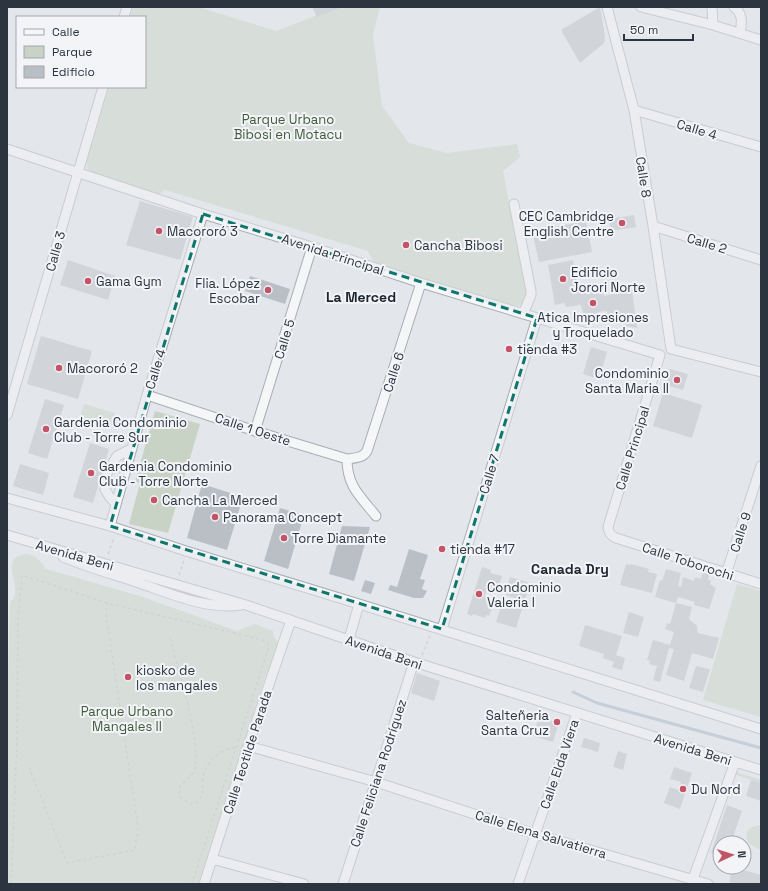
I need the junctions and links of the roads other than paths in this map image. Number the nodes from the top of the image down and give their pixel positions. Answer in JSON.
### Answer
{"nodes":[{"id":1,"x":607,"y":7,"type":"edge"},
{"id":2,"x":641,"y":7,"type":"edge"},
{"id":3,"x":712,"y":7,"type":"edge"},
{"id":4,"x":734,"y":7,"type":"edge"},
{"id":5,"x":713,"y":25,"type":"junction"},
{"id":6,"x":740,"y":33,"type":"junction"},
{"id":7,"x":761,"y":40,"type":"edge"},
{"id":8,"x":103,"y":88,"type":"edge"},
{"id":9,"x":634,"y":110,"type":"junction"},
{"id":10,"x":761,"y":148,"type":"edge"},
{"id":11,"x":7,"y":149,"type":"edge"},
{"id":12,"x":78,"y":173,"type":"junction"},
{"id":13,"x":514,"y":204,"type":"dead end"},
{"id":14,"x":203,"y":214,"type":"junction"},
{"id":15,"x":653,"y":226,"type":"junction"},
{"id":16,"x":312,"y":247,"type":"junction"},
{"id":17,"x":761,"y":260,"type":"edge"},
{"id":18,"x":421,"y":283,"type":"junction"},
{"id":19,"x":523,"y":314,"type":"junction"},
{"id":20,"x":536,"y":318,"type":"junction"},
{"id":21,"x":671,"y":349,"type":"junction"},
{"id":22,"x":660,"y":355,"type":"junction"},
{"id":23,"x":761,"y":372,"type":"edge"},
{"id":24,"x":147,"y":395,"type":"junction"},
{"id":25,"x":7,"y":415,"type":"edge"},
{"id":26,"x":255,"y":431,"type":"junction"},
{"id":27,"x":132,"y":450,"type":"junction"},
{"id":28,"x":360,"y":457,"type":"joint"},
{"id":29,"x":347,"y":459,"type":"junction"},
{"id":30,"x":761,"y":466,"type":"edge"},
{"id":31,"x":7,"y":498,"type":"edge"},
{"id":32,"x":116,"y":504,"type":"junction"},
{"id":33,"x":376,"y":516,"type":"dead end"},
{"id":34,"x":110,"y":526,"type":"junction"},
{"id":35,"x":7,"y":535,"type":"edge"},
{"id":36,"x":616,"y":538,"type":"joint"},
{"id":37,"x":726,"y":574,"type":"junction"},
{"id":38,"x":761,"y":584,"type":"edge"},
{"id":39,"x":359,"y":604,"type":"junction"},
{"id":40,"x":291,"y":620,"type":"junction"},
{"id":41,"x":438,"y":628,"type":"junction"},
{"id":42,"x":348,"y":639,"type":"junction"},
{"id":43,"x":416,"y":663,"type":"junction"},
{"id":44,"x":577,"y":713,"type":"junction"},
{"id":45,"x":761,"y":729,"type":"edge"},
{"id":46,"x":248,"y":746,"type":"junction"},
{"id":47,"x":735,"y":762,"type":"junction"},
{"id":48,"x":761,"y":770,"type":"edge"},
{"id":49,"x":376,"y":782,"type":"junction"},
{"id":50,"x":535,"y":834,"type":"junction"},
{"id":51,"x":212,"y":860,"type":"junction"},
{"id":52,"x":693,"y":879,"type":"junction"},
{"id":53,"x":204,"y":884,"type":"edge"},
{"id":54,"x":304,"y":884,"type":"edge"},
{"id":55,"x":343,"y":884,"type":"edge"},
{"id":56,"x":518,"y":884,"type":"edge"},
{"id":57,"x":708,"y":884,"type":"edge"}],
"edges":[{"from":1,"to":9,"type":"street","name":"Calle 8"},
{"from":2,"to":5,"type":"street"},
{"from":3,"to":5,"type":"street"},
{"from":4,"to":6,"type":"street"},
{"from":5,"to":6,"type":"street"},
{"from":6,"to":7,"type":"street"},
{"from":8,"to":12,"type":"street","name":"Calle 3"},
{"from":9,"to":10,"type":"street","name":"Calle 4"},
{"from":9,"to":15,"type":"street","name":"Calle 8"},
{"from":11,"to":12,"type":"street","name":"Avenida Principal"},
{"from":12,"to":14,"type":"street","name":"Avenida Principal"},
{"from":12,"to":25,"type":"street","name":"Calle 3"},
{"from":13,"to":19,"type":"street"},
{"from":14,"to":16,"type":"street","name":"Avenida Principal"},
{"from":14,"to":24,"type":"street","name":"Calle 4"},
{"from":15,"to":17,"type":"street","name":"Calle 2"},
{"from":15,"to":21,"type":"street","name":"Calle 8"},
{"from":16,"to":18,"type":"street","name":"Avenida Principal"},
{"from":16,"to":26,"type":"street","name":"Calle 5"},
{"from":18,"to":19,"type":"street","name":"Avenida Principal"},
{"from":18,"to":28,"type":"street","name":"Calle 6"},
{"from":19,"to":20,"type":"street","name":"Avenida Principal"},
{"from":20,"to":22,"type":"street","name":"Avenida Principal"},
{"from":20,"to":41,"type":"street","name":"Calle 7"},
{"from":21,"to":22,"type":"street"},
{"from":21,"to":23,"type":"street"},
{"from":22,"to":36,"type":"street","name":"Calle Principal"},
{"from":24,"to":26,"type":"street","name":"Calle 1 Oeste"},
{"from":24,"to":27,"type":"street","name":"Calle 4"},
{"from":26,"to":29,"type":"street","name":"Calle 1 Oeste"},
{"from":27,"to":32,"type":"street","name":"Calle 4"},
{"from":27,"to":32,"type":"street"},
{"from":28,"to":29,"type":"street","name":"Calle 1 Oeste"},
{"from":29,"to":33,"type":"street"},
{"from":30,"to":37,"type":"street","name":"Calle 9"},
{"from":31,"to":34,"type":"street"},
{"from":32,"to":34,"type":"street","name":"Calle 4"},
{"from":34,"to":39,"type":"street"},
{"from":35,"to":40,"type":"street","name":"Avenida Beni"},
{"from":36,"to":37,"type":"street","name":"Calle Toborochi"},
{"from":37,"to":38,"type":"street","name":"Calle Toborochi"},
{"from":39,"to":41,"type":"street"},
{"from":39,"to":42,"type":"street"},
{"from":40,"to":42,"type":"street","name":"Avenida Beni"},
{"from":40,"to":46,"type":"street","name":"Calle Teotilde Parada"},
{"from":41,"to":45,"type":"street"},
{"from":42,"to":43,"type":"street","name":"Avenida Beni"},
{"from":43,"to":44,"type":"street","name":"Avenida Beni"},
{"from":43,"to":49,"type":"street","name":"Calle Feliciana Rodríguez"},
{"from":44,"to":47,"type":"street","name":"Avenida Beni"},
{"from":44,"to":50,"type":"street","name":"Calle Elda Viera"},
{"from":46,"to":49,"type":"street","name":"Calle Elena Salvatierra"},
{"from":46,"to":51,"type":"street","name":"Calle Teotilde Parada"},
{"from":47,"to":48,"type":"street","name":"Avenida Beni"},
{"from":47,"to":52,"type":"street"},
{"from":49,"to":50,"type":"street","name":"Calle Elena Salvatierra"},
{"from":49,"to":55,"type":"street","name":"Calle Feliciana Rodríguez"},
{"from":50,"to":52,"type":"street","name":"Calle Elena Salvatierra"},
{"from":50,"to":56,"type":"street","name":"Calle Elda Viera"},
{"from":51,"to":53,"type":"street","name":"Calle Teotilde Parada"},
{"from":51,"to":54,"type":"street"},
{"from":52,"to":57,"type":"street","name":"Calle Elena Salvatierra"}]}
